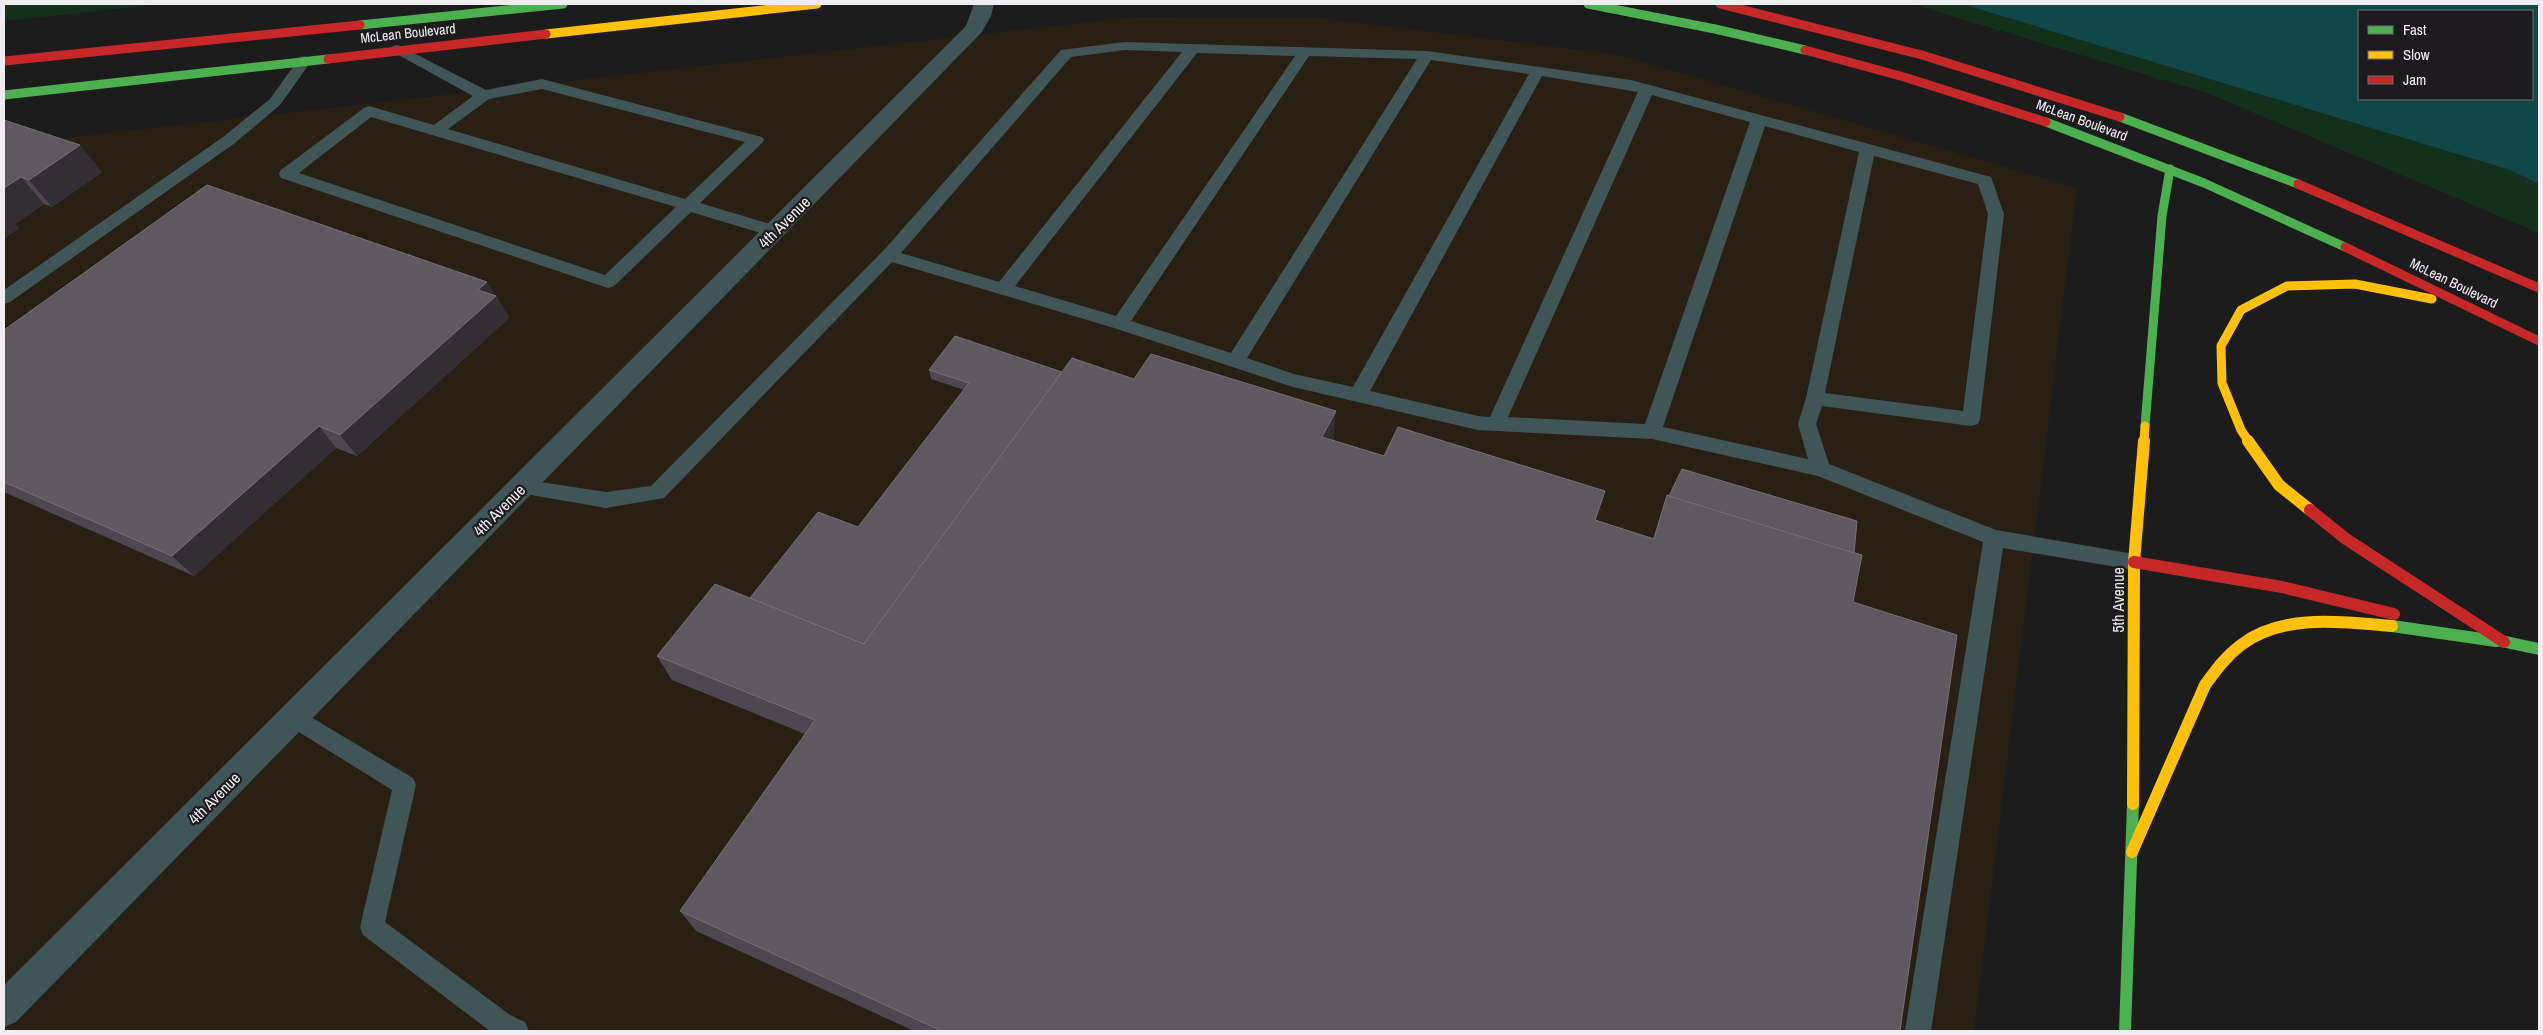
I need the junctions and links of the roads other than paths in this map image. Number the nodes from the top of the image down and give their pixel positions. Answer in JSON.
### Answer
{"nodes":[{"id":1,"x":563,"y":4,"type":"edge"},
{"id":2,"x":817,"y":4,"type":"edge"},
{"id":3,"x":984,"y":4,"type":"edge"},
{"id":4,"x":1588,"y":4,"type":"edge"},
{"id":5,"x":1720,"y":4,"type":"edge"},
{"id":6,"x":1193,"y":48,"type":"junction"},
{"id":7,"x":398,"y":49,"type":"junction"},
{"id":8,"x":1306,"y":50,"type":"junction"},
{"id":9,"x":1427,"y":55,"type":"junction"},
{"id":10,"x":4,"y":60,"type":"edge"},
{"id":11,"x":304,"y":60,"type":"junction"},
{"id":12,"x":1538,"y":71,"type":"junction"},
{"id":13,"x":1647,"y":90,"type":"junction"},
{"id":14,"x":4,"y":95,"type":"edge"},
{"id":15,"x":484,"y":95,"type":"junction"},
{"id":16,"x":1759,"y":120,"type":"junction"},
{"id":17,"x":437,"y":130,"type":"junction"},
{"id":18,"x":1868,"y":149,"type":"junction"},
{"id":19,"x":2170,"y":169,"type":"junction"},
{"id":20,"x":688,"y":205,"type":"junction"},
{"id":21,"x":774,"y":231,"type":"junction"},
{"id":22,"x":889,"y":255,"type":"junction"},
{"id":23,"x":2539,"y":288,"type":"edge"},
{"id":24,"x":1003,"y":289,"type":"junction"},
{"id":25,"x":4,"y":298,"type":"edge"},
{"id":26,"x":2463,"y":304,"type":"junction"},
{"id":27,"x":1120,"y":324,"type":"junction"},
{"id":28,"x":2539,"y":341,"type":"edge"},
{"id":29,"x":1236,"y":361,"type":"junction"},
{"id":30,"x":1358,"y":395,"type":"junction"},
{"id":31,"x":1815,"y":398,"type":"junction"},
{"id":32,"x":1496,"y":424,"type":"junction"},
{"id":33,"x":1652,"y":432,"type":"junction"},
{"id":34,"x":1821,"y":469,"type":"junction"},
{"id":35,"x":521,"y":487,"type":"junction"},
{"id":36,"x":1994,"y":538,"type":"junction"},
{"id":37,"x":2134,"y":562,"type":"junction"},
{"id":38,"x":2504,"y":642,"type":"junction"},
{"id":39,"x":2539,"y":649,"type":"edge"},
{"id":40,"x":294,"y":717,"type":"junction"},
{"id":41,"x":2132,"y":852,"type":"junction"},
{"id":42,"x":4,"y":1010,"type":"edge"},
{"id":43,"x":516,"y":1031,"type":"edge"},
{"id":44,"x":1918,"y":1031,"type":"edge"},
{"id":45,"x":2124,"y":1031,"type":"edge"}],
"edges":[{"from":1,"to":10,"type":"main road","name":"McLean Boulevard"},
{"from":2,"to":7,"type":"main road","name":"McLean Boulevard"},
{"from":3,"to":21,"type":"street","name":"4th Avenue"},
{"from":4,"to":19,"type":"main road","name":"McLean Boulevard"},
{"from":5,"to":23,"type":"main road","name":"McLean Boulevard"},
{"from":6,"to":8,"type":"lane"},
{"from":6,"to":22,"type":"lane"},
{"from":6,"to":24,"type":"lane"},
{"from":7,"to":11,"type":"main road","name":"McLean Boulevard"},
{"from":7,"to":15,"type":"lane"},
{"from":8,"to":9,"type":"lane"},
{"from":8,"to":27,"type":"lane"},
{"from":9,"to":12,"type":"lane"},
{"from":9,"to":29,"type":"lane"},
{"from":11,"to":14,"type":"main road","name":"McLean Boulevard"},
{"from":11,"to":25,"type":"lane"},
{"from":12,"to":13,"type":"lane"},
{"from":12,"to":30,"type":"lane"},
{"from":13,"to":16,"type":"lane"},
{"from":13,"to":32,"type":"lane"},
{"from":15,"to":17,"type":"lane"},
{"from":15,"to":20,"type":"lane"},
{"from":16,"to":18,"type":"lane"},
{"from":16,"to":33,"type":"lane"},
{"from":17,"to":20,"type":"lane"},
{"from":17,"to":20,"type":"lane"},
{"from":18,"to":31,"type":"lane"},
{"from":18,"to":31,"type":"lane"},
{"from":19,"to":26,"type":"main road","name":"McLean Boulevard"},
{"from":19,"to":37,"type":"main road","name":"5th Avenue"},
{"from":20,"to":21,"type":"lane"},
{"from":21,"to":35,"type":"street","name":"4th Avenue"},
{"from":22,"to":24,"type":"lane"},
{"from":22,"to":35,"type":"lane"},
{"from":24,"to":27,"type":"lane"},
{"from":26,"to":28,"type":"main road","name":"McLean Boulevard"},
{"from":26,"to":38,"type":"main road"},
{"from":27,"to":29,"type":"lane"},
{"from":29,"to":30,"type":"lane"},
{"from":30,"to":32,"type":"lane"},
{"from":31,"to":34,"type":"lane"},
{"from":32,"to":33,"type":"lane"},
{"from":33,"to":34,"type":"lane"},
{"from":34,"to":36,"type":"lane"},
{"from":35,"to":40,"type":"street","name":"4th Avenue"},
{"from":36,"to":37,"type":"lane"},
{"from":36,"to":44,"type":"lane"},
{"from":37,"to":38,"type":"main road"},
{"from":37,"to":41,"type":"main road","name":"5th Avenue"},
{"from":38,"to":39,"type":"main road"},
{"from":38,"to":41,"type":"main road"},
{"from":40,"to":42,"type":"street","name":"4th Avenue"},
{"from":40,"to":43,"type":"lane"},
{"from":41,"to":45,"type":"main road","name":"5th Avenue"}]}
